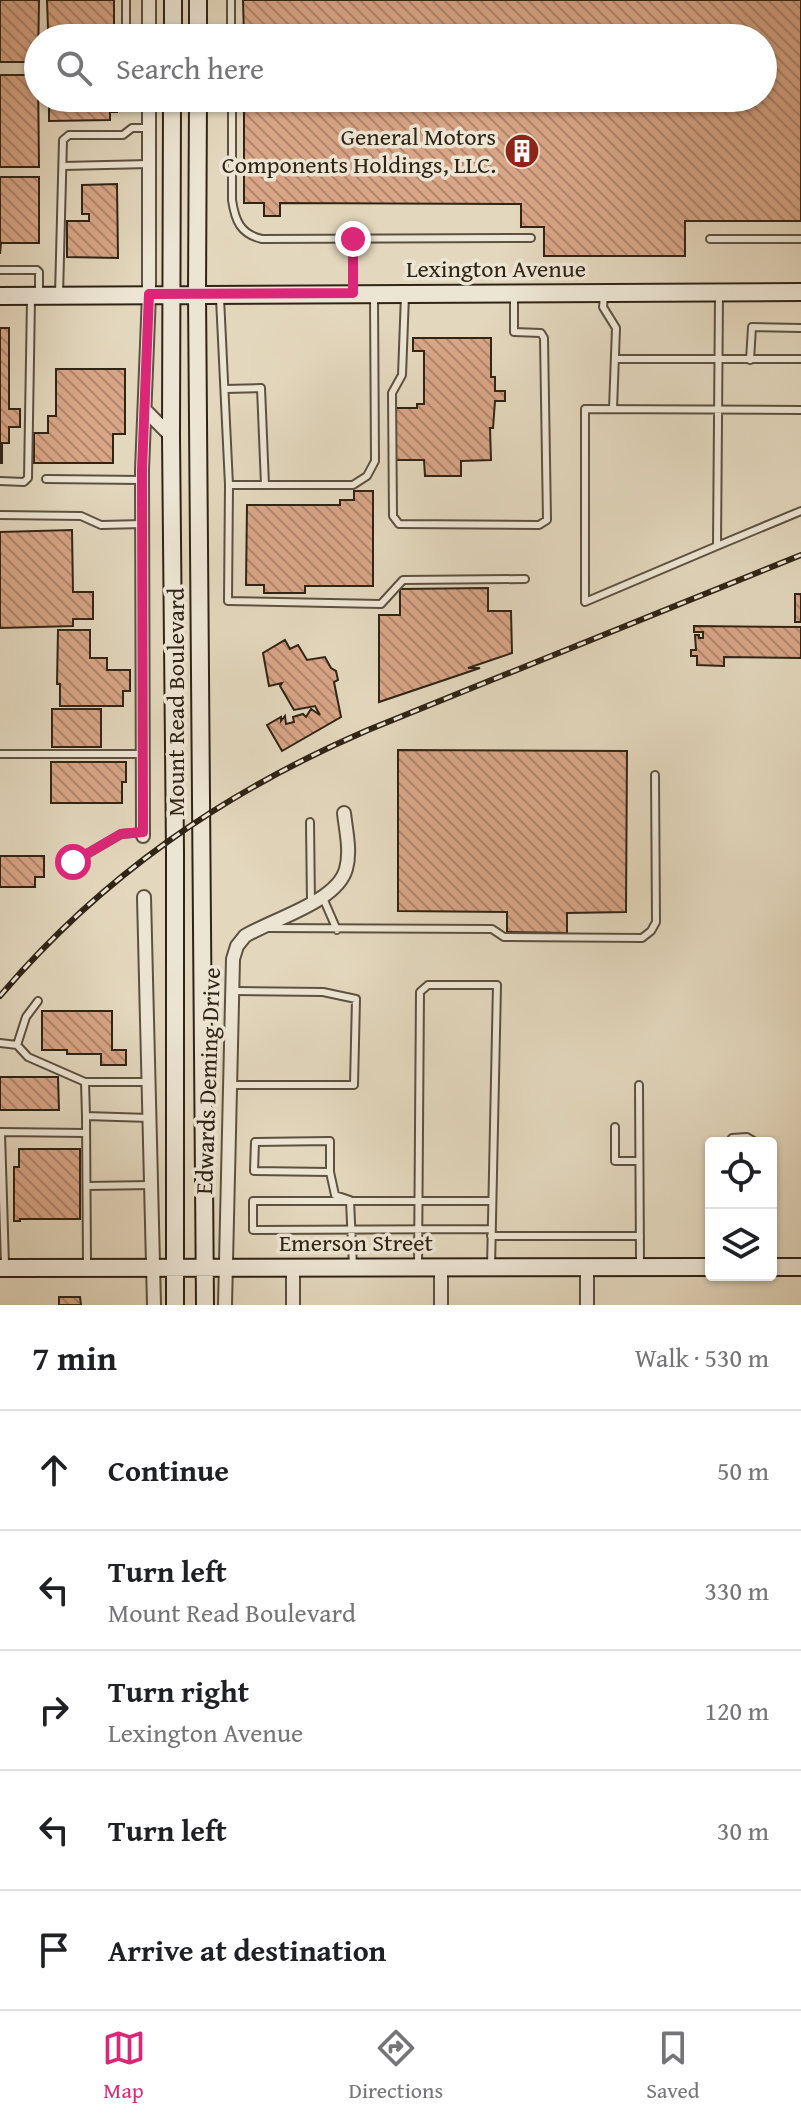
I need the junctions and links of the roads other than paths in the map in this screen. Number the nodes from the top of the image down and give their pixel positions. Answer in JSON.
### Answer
{"nodes":[{"id":1,"x":126,"y":0,"type":"edge"},
{"id":2,"x":149,"y":0,"type":"edge"},
{"id":3,"x":173,"y":0,"type":"edge"},
{"id":4,"x":198,"y":0,"type":"edge"},
{"id":5,"x":231,"y":0,"type":"edge"},
{"id":6,"x":126,"y":24,"type":"edge"},
{"id":7,"x":149,"y":24,"type":"edge"},
{"id":8,"x":173,"y":24,"type":"edge"},
{"id":9,"x":198,"y":24,"type":"edge"},
{"id":10,"x":231,"y":24,"type":"edge"},
{"id":11,"x":149,"y":112,"type":"edge"},
{"id":12,"x":172,"y":112,"type":"edge"},
{"id":13,"x":198,"y":112,"type":"edge"},
{"id":14,"x":232,"y":112,"type":"edge"},
{"id":15,"x":149,"y":128,"type":"junction"},
{"id":16,"x":149,"y":164,"type":"junction"},
{"id":17,"x":63,"y":166,"type":"junction"},
{"id":18,"x":531,"y":238,"type":"dead end"},
{"id":19,"x":353,"y":239,"type":"junction"},
{"id":20,"x":710,"y":239,"type":"dead end"},
{"id":21,"x":801,"y":239,"type":"edge"},
{"id":22,"x":0,"y":270,"type":"edge"},
{"id":23,"x":604,"y":292,"type":"junction"},
{"id":24,"x":719,"y":292,"type":"junction"},
{"id":25,"x":801,"y":292,"type":"edge"},
{"id":26,"x":353,"y":293,"type":"junction"},
{"id":27,"x":374,"y":293,"type":"junction"},
{"id":28,"x":405,"y":293,"type":"junction"},
{"id":29,"x":514,"y":293,"type":"junction"},
{"id":30,"x":149,"y":294,"type":"junction"},
{"id":31,"x":171,"y":294,"type":"junction"},
{"id":32,"x":197,"y":294,"type":"junction"},
{"id":33,"x":220,"y":294,"type":"junction"},
{"id":34,"x":35,"y":295,"type":"junction"},
{"id":35,"x":59,"y":295,"type":"junction"},
{"id":36,"x":0,"y":296,"type":"edge"},
{"id":37,"x":801,"y":328,"type":"edge"},
{"id":38,"x":615,"y":359,"type":"junction"},
{"id":39,"x":801,"y":359,"type":"edge"},
{"id":40,"x":718,"y":360,"type":"junction"},
{"id":41,"x":750,"y":360,"type":"junction"},
{"id":42,"x":225,"y":389,"type":"junction"},
{"id":43,"x":613,"y":409,"type":"junction"},
{"id":44,"x":718,"y":409,"type":"junction"},
{"id":45,"x":145,"y":410,"type":"junction"},
{"id":46,"x":801,"y":410,"type":"edge"},
{"id":47,"x":171,"y":436,"type":"junction"},
{"id":48,"x":46,"y":479,"type":"dead end"},
{"id":49,"x":142,"y":480,"type":"junction"},
{"id":50,"x":0,"y":481,"type":"edge"},
{"id":51,"x":229,"y":485,"type":"junction"},
{"id":52,"x":265,"y":485,"type":"junction"},
{"id":53,"x":801,"y":511,"type":"edge"},
{"id":54,"x":0,"y":515,"type":"edge"},
{"id":55,"x":143,"y":524,"type":"junction"},
{"id":56,"x":717,"y":546,"type":"junction"},
{"id":57,"x":525,"y":579,"type":"dead end"},
{"id":58,"x":0,"y":754,"type":"edge"},
{"id":59,"x":143,"y":754,"type":"junction"},
{"id":60,"x":655,"y":775,"type":"dead end"},
{"id":61,"x":344,"y":813,"type":"dead end"},
{"id":62,"x":310,"y":822,"type":"dead end"},
{"id":63,"x":143,"y":834,"type":"joint"},
{"id":64,"x":73,"y":862,"type":"dead end"},
{"id":65,"x":144,"y":897,"type":"dead end"},
{"id":66,"x":317,"y":901,"type":"junction"},
{"id":67,"x":259,"y":928,"type":"junction"},
{"id":68,"x":337,"y":930,"type":"junction"},
{"id":69,"x":233,"y":991,"type":"junction"},
{"id":70,"x":38,"y":1001,"type":"dead end"},
{"id":71,"x":0,"y":1043,"type":"edge"},
{"id":72,"x":17,"y":1045,"type":"junction"},
{"id":73,"x":85,"y":1082,"type":"junction"},
{"id":74,"x":149,"y":1082,"type":"junction"},
{"id":75,"x":229,"y":1085,"type":"junction"},
{"id":76,"x":639,"y":1085,"type":"dead end"},
{"id":77,"x":86,"y":1116,"type":"junction"},
{"id":78,"x":149,"y":1118,"type":"junction"},
{"id":79,"x":615,"y":1127,"type":"dead end"},
{"id":80,"x":0,"y":1132,"type":"edge"},
{"id":81,"x":86,"y":1133,"type":"junction"},
{"id":82,"x":639,"y":1161,"type":"junction"},
{"id":83,"x":330,"y":1172,"type":"junction"},
{"id":84,"x":151,"y":1185,"type":"junction"},
{"id":85,"x":87,"y":1186,"type":"junction"},
{"id":86,"x":350,"y":1200,"type":"junction"},
{"id":87,"x":418,"y":1200,"type":"junction"},
{"id":88,"x":492,"y":1201,"type":"junction"},
{"id":89,"x":353,"y":1230,"type":"junction"},
{"id":90,"x":418,"y":1230,"type":"junction"},
{"id":91,"x":491,"y":1233,"type":"junction"},
{"id":92,"x":640,"y":1236,"type":"junction"},
{"id":93,"x":153,"y":1266,"type":"junction"},
{"id":94,"x":87,"y":1267,"type":"junction"},
{"id":95,"x":175,"y":1267,"type":"junction"},
{"id":96,"x":205,"y":1267,"type":"junction"},
{"id":97,"x":225,"y":1267,"type":"junction"},
{"id":98,"x":293,"y":1267,"type":"junction"},
{"id":99,"x":353,"y":1267,"type":"junction"},
{"id":100,"x":418,"y":1267,"type":"junction"},
{"id":101,"x":441,"y":1267,"type":"junction"},
{"id":102,"x":491,"y":1267,"type":"junction"},
{"id":103,"x":587,"y":1267,"type":"junction"},
{"id":104,"x":640,"y":1267,"type":"junction"},
{"id":105,"x":705,"y":1267,"type":"edge"},
{"id":106,"x":777,"y":1267,"type":"edge"},
{"id":107,"x":801,"y":1267,"type":"edge"},
{"id":108,"x":2,"y":1268,"type":"edge"},
{"id":109,"x":154,"y":1305,"type":"edge"},
{"id":110,"x":175,"y":1305,"type":"edge"},
{"id":111,"x":205,"y":1305,"type":"edge"},
{"id":112,"x":225,"y":1305,"type":"edge"},
{"id":113,"x":293,"y":1305,"type":"edge"},
{"id":114,"x":441,"y":1305,"type":"edge"},
{"id":115,"x":587,"y":1305,"type":"edge"}],
"edges":[{"from":1,"to":6,"type":"lane"},
{"from":2,"to":7,"type":"street"},
{"from":3,"to":8,"type":"main road"},
{"from":4,"to":9,"type":"main road"},
{"from":5,"to":10,"type":"lane"},
{"from":11,"to":15,"type":"street","name":"Mount Read Boulevard"},
{"from":12,"to":31,"type":"main road","name":"Mount Read Boulevard"},
{"from":13,"to":32,"type":"main road","name":"Mount Read Boulevard"},
{"from":14,"to":19,"type":"lane"},
{"from":15,"to":16,"type":"street","name":"Mount Read Boulevard"},
{"from":15,"to":17,"type":"lane"},
{"from":16,"to":17,"type":"lane"},
{"from":16,"to":30,"type":"street","name":"Mount Read Boulevard"},
{"from":17,"to":35,"type":"lane"},
{"from":18,"to":19,"type":"lane"},
{"from":19,"to":26,"type":"lane"},
{"from":20,"to":21,"type":"lane"},
{"from":22,"to":34,"type":"lane"},
{"from":23,"to":24,"type":"main road","name":"Lexington Avenue"},
{"from":23,"to":29,"type":"main road","name":"Lexington Avenue"},
{"from":23,"to":38,"type":"lane"},
{"from":24,"to":25,"type":"main road","name":"Lexington Avenue"},
{"from":24,"to":40,"type":"lane"},
{"from":26,"to":27,"type":"main road","name":"Lexington Avenue"},
{"from":26,"to":33,"type":"main road","name":"Lexington Avenue"},
{"from":27,"to":28,"type":"main road","name":"Lexington Avenue"},
{"from":27,"to":52,"type":"lane"},
{"from":28,"to":29,"type":"main road","name":"Lexington Avenue"},
{"from":28,"to":29,"type":"lane"},
{"from":30,"to":31,"type":"main road","name":"Lexington Avenue"},
{"from":30,"to":35,"type":"main road","name":"Lexington Avenue"},
{"from":30,"to":45,"type":"street","name":"Mount Read Boulevard"},
{"from":31,"to":32,"type":"main road","name":"Lexington Avenue"},
{"from":31,"to":47,"type":"main road","name":"Mount Read Boulevard"},
{"from":32,"to":33,"type":"main road","name":"Lexington Avenue"},
{"from":32,"to":96,"type":"main road","name":"Mount Read Boulevard"},
{"from":33,"to":42,"type":"lane"},
{"from":34,"to":35,"type":"main road","name":"Lexington Avenue"},
{"from":34,"to":36,"type":"main road","name":"Lexington Avenue"},
{"from":34,"to":50,"type":"lane"},
{"from":37,"to":41,"type":"lane"},
{"from":38,"to":40,"type":"lane"},
{"from":38,"to":43,"type":"lane"},
{"from":39,"to":41,"type":"lane"},
{"from":40,"to":41,"type":"lane"},
{"from":40,"to":44,"type":"lane"},
{"from":42,"to":51,"type":"lane"},
{"from":42,"to":52,"type":"lane"},
{"from":43,"to":44,"type":"lane"},
{"from":43,"to":56,"type":"lane"},
{"from":44,"to":46,"type":"lane"},
{"from":44,"to":56,"type":"lane"},
{"from":45,"to":47,"type":"street"},
{"from":45,"to":49,"type":"street","name":"Mount Read Boulevard"},
{"from":47,"to":95,"type":"main road","name":"Mount Read Boulevard"},
{"from":48,"to":49,"type":"lane"},
{"from":49,"to":55,"type":"street","name":"Mount Read Boulevard"},
{"from":51,"to":52,"type":"lane"},
{"from":51,"to":57,"type":"lane"},
{"from":53,"to":56,"type":"lane"},
{"from":54,"to":55,"type":"lane"},
{"from":55,"to":59,"type":"street","name":"Mount Read Boulevard"},
{"from":58,"to":59,"type":"lane"},
{"from":59,"to":63,"type":"street","name":"Mount Read Boulevard"},
{"from":60,"to":68,"type":"lane"},
{"from":61,"to":66,"type":"street","name":"Edwards Deming Drive"},
{"from":62,"to":66,"type":"lane"},
{"from":63,"to":64,"type":"lane"},
{"from":65,"to":74,"type":"street"},
{"from":66,"to":67,"type":"street","name":"Edwards Deming Drive"},
{"from":66,"to":68,"type":"lane"},
{"from":67,"to":68,"type":"lane"},
{"from":67,"to":69,"type":"street","name":"Edwards Deming Drive"},
{"from":69,"to":75,"type":"street","name":"Edwards Deming Drive"},
{"from":69,"to":75,"type":"lane"},
{"from":70,"to":72,"type":"lane"},
{"from":71,"to":72,"type":"lane"},
{"from":72,"to":73,"type":"lane"},
{"from":73,"to":74,"type":"lane"},
{"from":73,"to":77,"type":"lane"},
{"from":74,"to":78,"type":"street"},
{"from":75,"to":97,"type":"street","name":"Edwards Deming Drive"},
{"from":76,"to":82,"type":"lane"},
{"from":77,"to":78,"type":"lane"},
{"from":77,"to":81,"type":"lane"},
{"from":78,"to":84,"type":"street"},
{"from":79,"to":82,"type":"lane"},
{"from":80,"to":81,"type":"lane"},
{"from":80,"to":108,"type":"lane"},
{"from":81,"to":85,"type":"lane"},
{"from":82,"to":92,"type":"lane"},
{"from":83,"to":83,"type":"lane"},
{"from":83,"to":86,"type":"lane"},
{"from":84,"to":85,"type":"lane"},
{"from":84,"to":93,"type":"street"},
{"from":85,"to":94,"type":"lane"},
{"from":86,"to":87,"type":"lane"},
{"from":86,"to":89,"type":"lane"},
{"from":86,"to":89,"type":"lane"},
{"from":87,"to":88,"type":"lane"},
{"from":87,"to":88,"type":"lane"},
{"from":87,"to":90,"type":"lane"},
{"from":88,"to":91,"type":"lane"},
{"from":89,"to":90,"type":"lane"},
{"from":89,"to":99,"type":"lane"},
{"from":90,"to":91,"type":"lane"},
{"from":90,"to":100,"type":"lane"},
{"from":91,"to":92,"type":"lane"},
{"from":91,"to":102,"type":"lane"},
{"from":92,"to":104,"type":"lane"},
{"from":93,"to":94,"type":"main road","name":"Emerson Street"},
{"from":93,"to":95,"type":"main road","name":"Emerson Street"},
{"from":93,"to":109,"type":"street"},
{"from":94,"to":108,"type":"main road","name":"Emerson Street"},
{"from":95,"to":96,"type":"main road","name":"Emerson Street"},
{"from":95,"to":110,"type":"main road","name":"Mount Read Boulevard"},
{"from":96,"to":97,"type":"main road","name":"Emerson Street"},
{"from":96,"to":111,"type":"main road","name":"Mount Read Boulevard"},
{"from":97,"to":98,"type":"main road","name":"Emerson Street"},
{"from":97,"to":112,"type":"street"},
{"from":98,"to":99,"type":"main road","name":"Emerson Street"},
{"from":98,"to":113,"type":"street"},
{"from":99,"to":100,"type":"main road","name":"Emerson Street"},
{"from":100,"to":101,"type":"main road","name":"Emerson Street"},
{"from":101,"to":102,"type":"main road","name":"Emerson Street"},
{"from":101,"to":114,"type":"street"},
{"from":102,"to":103,"type":"main road","name":"Emerson Street"},
{"from":103,"to":104,"type":"main road","name":"Emerson Street"},
{"from":103,"to":115,"type":"street"},
{"from":104,"to":105,"type":"main road","name":"Emerson Street"},
{"from":106,"to":107,"type":"main road"}]}
